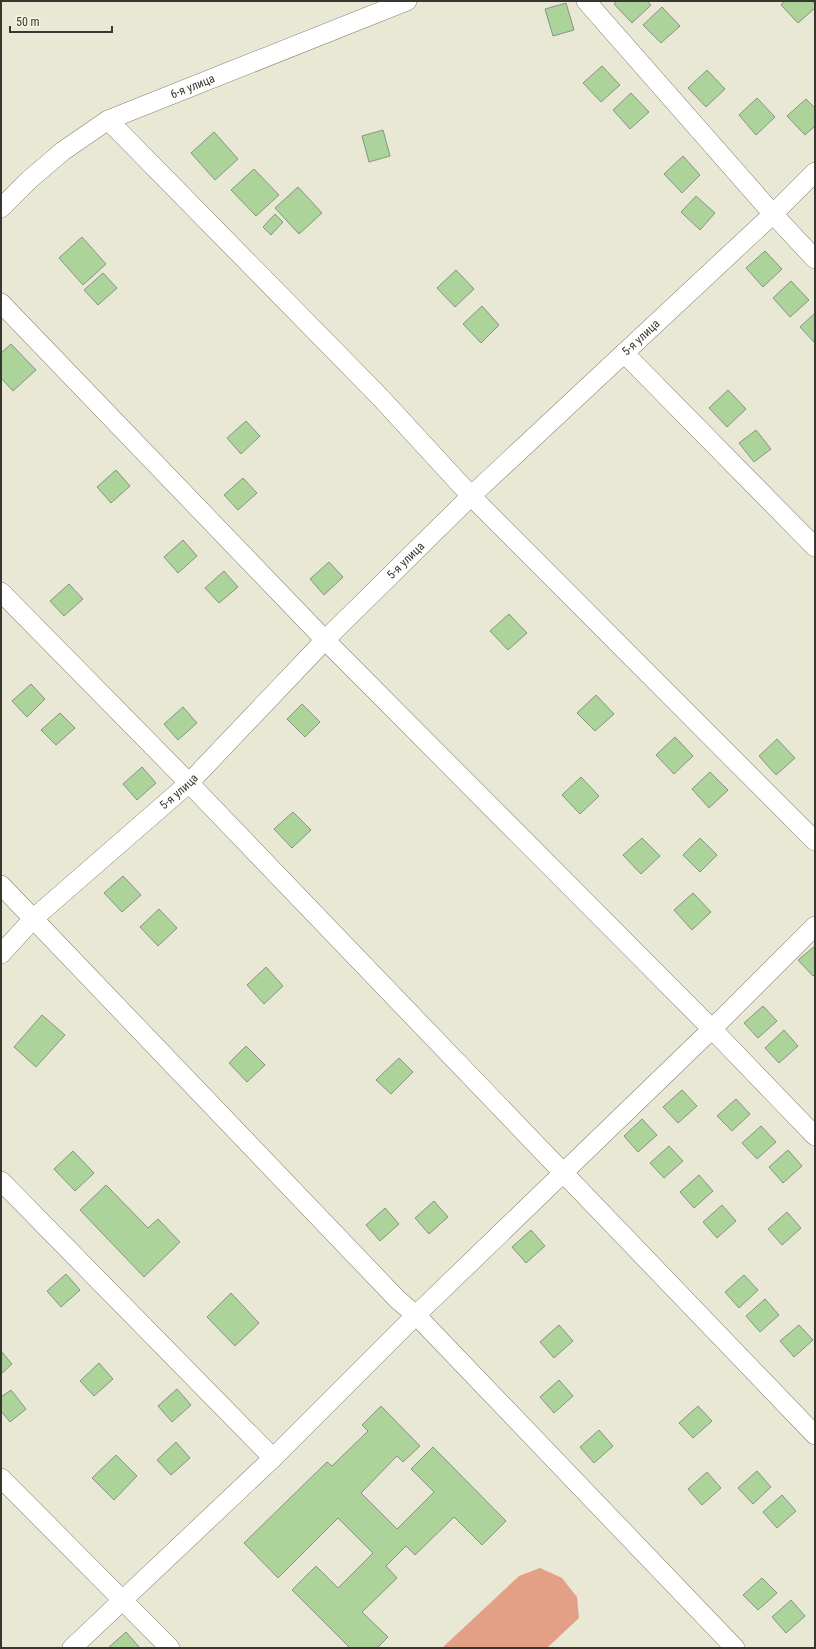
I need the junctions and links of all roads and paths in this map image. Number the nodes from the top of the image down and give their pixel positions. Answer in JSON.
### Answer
{"nodes":[{"id":1,"x":407,"y":1,"type":"edge"},
{"id":2,"x":586,"y":1,"type":"edge"},
{"id":3,"x":108,"y":120,"type":"junction"},
{"id":4,"x":815,"y":172,"type":"edge"},
{"id":5,"x":1,"y":208,"type":"edge"},
{"id":6,"x":773,"y":214,"type":"junction"},
{"id":7,"x":815,"y":259,"type":"edge"},
{"id":8,"x":1,"y":303,"type":"edge"},
{"id":9,"x":624,"y":352,"type":"junction"},
{"id":10,"x":471,"y":496,"type":"junction"},
{"id":11,"x":815,"y":547,"type":"edge"},
{"id":12,"x":1,"y":592,"type":"edge"},
{"id":13,"x":325,"y":640,"type":"junction"},
{"id":14,"x":189,"y":782,"type":"junction"},
{"id":15,"x":815,"y":841,"type":"edge"},
{"id":16,"x":1,"y":885,"type":"edge"},
{"id":17,"x":34,"y":918,"type":"junction"},
{"id":18,"x":815,"y":926,"type":"edge"},
{"id":19,"x":1,"y":954,"type":"edge"},
{"id":20,"x":712,"y":1029,"type":"junction"},
{"id":21,"x":815,"y":1136,"type":"edge"},
{"id":22,"x":564,"y":1172,"type":"junction"},
{"id":23,"x":1,"y":1181,"type":"edge"},
{"id":24,"x":416,"y":1315,"type":"junction"},
{"id":25,"x":815,"y":1435,"type":"edge"},
{"id":26,"x":273,"y":1458,"type":"junction"},
{"id":27,"x":1,"y":1478,"type":"edge"},
{"id":28,"x":122,"y":1600,"type":"junction"},
{"id":29,"x":72,"y":1648,"type":"edge"},
{"id":30,"x":170,"y":1648,"type":"edge"},
{"id":31,"x":735,"y":1648,"type":"edge"}],
"edges":[{"from":1,"to":3,"type":"street","name":"6-я улица"},
{"from":2,"to":6,"type":"street"},
{"from":3,"to":5,"type":"street","name":"6-я улица"},
{"from":3,"to":10,"type":"street"},
{"from":4,"to":6,"type":"street","name":"5-я улица"},
{"from":6,"to":7,"type":"street"},
{"from":6,"to":9,"type":"street","name":"5-я улица"},
{"from":8,"to":13,"type":"street"},
{"from":9,"to":10,"type":"street","name":"5-я улица"},
{"from":9,"to":11,"type":"street"},
{"from":10,"to":13,"type":"street","name":"5-я улица"},
{"from":10,"to":15,"type":"street"},
{"from":12,"to":14,"type":"street"},
{"from":13,"to":14,"type":"street","name":"5-я улица"},
{"from":13,"to":20,"type":"street"},
{"from":14,"to":17,"type":"street","name":"5-я улица"},
{"from":14,"to":22,"type":"street"},
{"from":16,"to":17,"type":"street"},
{"from":17,"to":19,"type":"street","name":"5-я улица"},
{"from":17,"to":24,"type":"street"},
{"from":18,"to":20,"type":"street"},
{"from":20,"to":21,"type":"street"},
{"from":20,"to":22,"type":"street"},
{"from":22,"to":24,"type":"street"},
{"from":22,"to":25,"type":"street"},
{"from":23,"to":26,"type":"street"},
{"from":24,"to":26,"type":"street"},
{"from":24,"to":31,"type":"street"},
{"from":26,"to":28,"type":"street"},
{"from":27,"to":28,"type":"street"},
{"from":28,"to":29,"type":"street"},
{"from":28,"to":30,"type":"street"}]}
